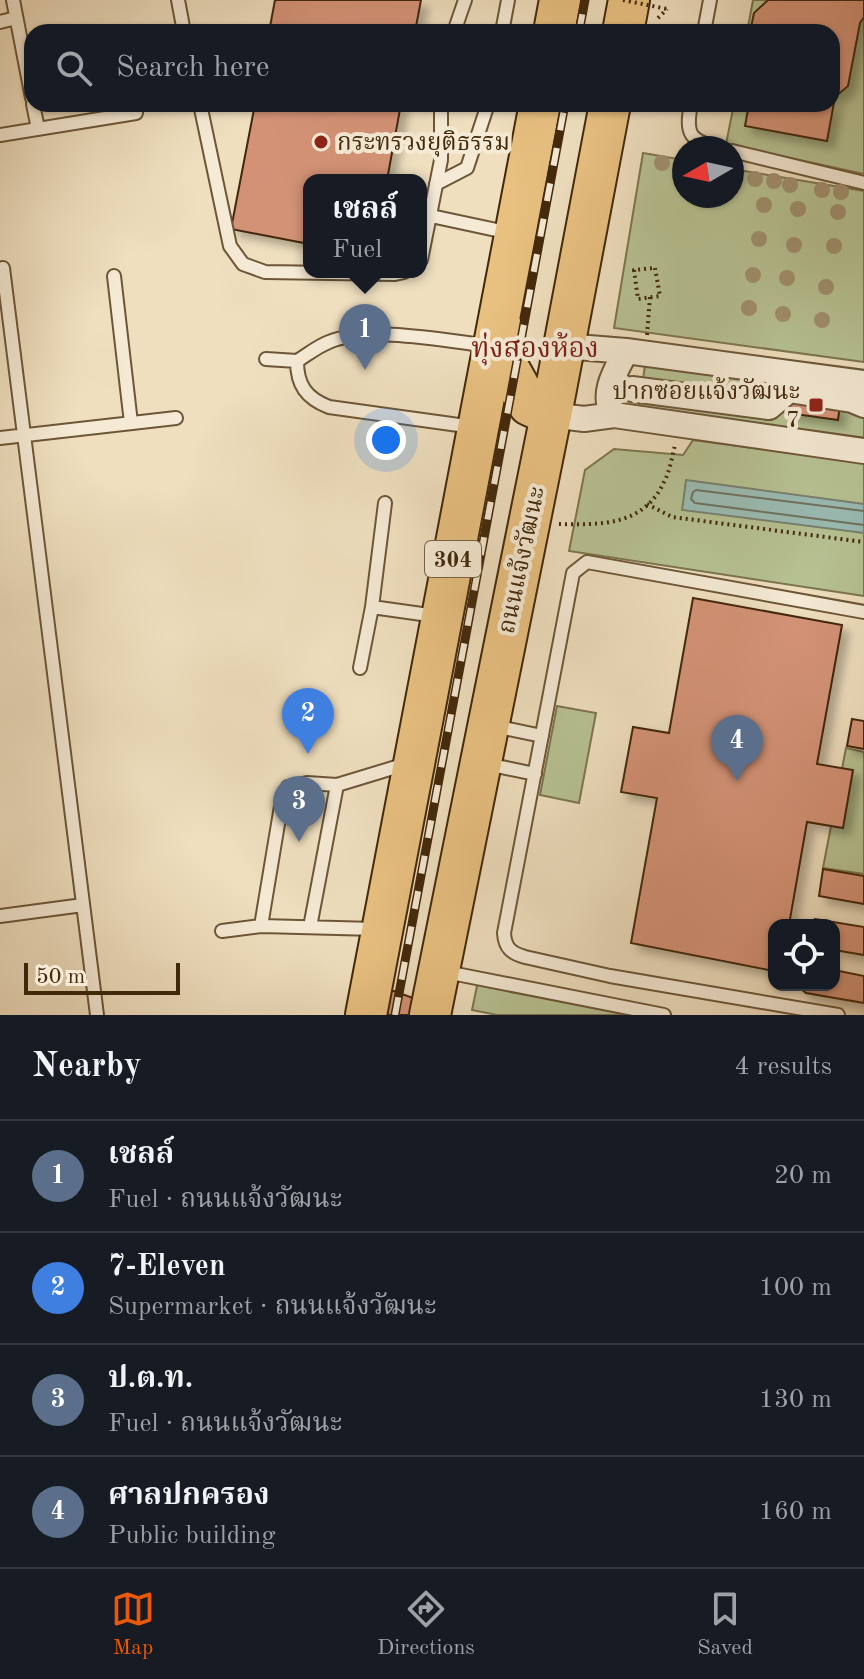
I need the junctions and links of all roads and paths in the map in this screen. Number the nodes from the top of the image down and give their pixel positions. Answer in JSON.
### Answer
{"nodes":[{"id":1,"x":13,"y":0,"type":"edge"},
{"id":2,"x":178,"y":0,"type":"edge"},
{"id":3,"x":465,"y":0,"type":"edge"},
{"id":4,"x":508,"y":0,"type":"edge"},
{"id":5,"x":560,"y":0,"type":"edge"},
{"id":6,"x":623,"y":0,"type":"edge"},
{"id":7,"x":710,"y":0,"type":"edge"},
{"id":8,"x":636,"y":17,"type":"edge"},
{"id":9,"x":16,"y":18,"type":"junction"},
{"id":10,"x":0,"y":22,"type":"edge"},
{"id":11,"x":182,"y":24,"type":"edge"},
{"id":12,"x":457,"y":24,"type":"edge"},
{"id":13,"x":504,"y":24,"type":"edge"},
{"id":14,"x":556,"y":24,"type":"edge"},
{"id":15,"x":706,"y":24,"type":"edge"},
{"id":16,"x":24,"y":57,"type":"edge"},
{"id":17,"x":35,"y":112,"type":"edge"},
{"id":18,"x":202,"y":112,"type":"edge"},
{"id":19,"x":441,"y":112,"type":"edge"},
{"id":20,"x":485,"y":112,"type":"edge"},
{"id":21,"x":538,"y":112,"type":"edge"},
{"id":22,"x":608,"y":112,"type":"edge"},
{"id":23,"x":689,"y":112,"type":"edge"},
{"id":24,"x":136,"y":113,"type":"dead end"},
{"id":25,"x":38,"y":129,"type":"junction"},
{"id":26,"x":0,"y":135,"type":"edge"},
{"id":27,"x":692,"y":136,"type":"edge"},
{"id":28,"x":744,"y":154,"type":"edge"},
{"id":29,"x":864,"y":183,"type":"edge"},
{"id":30,"x":436,"y":184,"type":"junction"},
{"id":31,"x":431,"y":216,"type":"junction"},
{"id":32,"x":427,"y":234,"type":"edge"},
{"id":33,"x":514,"y":234,"type":"junction"},
{"id":34,"x":3,"y":268,"type":"dead end"},
{"id":35,"x":303,"y":272,"type":"edge"},
{"id":36,"x":114,"y":276,"type":"dead end"},
{"id":37,"x":650,"y":297,"type":"junction"},
{"id":38,"x":496,"y":331,"type":"junction"},
{"id":39,"x":647,"y":337,"type":"dead end"},
{"id":40,"x":564,"y":346,"type":"junction"},
{"id":41,"x":626,"y":351,"type":"junction"},
{"id":42,"x":266,"y":359,"type":"dead end"},
{"id":43,"x":297,"y":361,"type":"junction"},
{"id":44,"x":864,"y":383,"type":"edge"},
{"id":45,"x":632,"y":389,"type":"dead end"},
{"id":46,"x":864,"y":405,"type":"edge"},
{"id":47,"x":551,"y":415,"type":"junction"},
{"id":48,"x":614,"y":415,"type":"junction"},
{"id":49,"x":176,"y":418,"type":"dead end"},
{"id":50,"x":131,"y":423,"type":"junction"},
{"id":51,"x":476,"y":427,"type":"junction"},
{"id":52,"x":23,"y":436,"type":"junction"},
{"id":53,"x":0,"y":438,"type":"edge"},
{"id":54,"x":675,"y":445,"type":"dead end"},
{"id":55,"x":864,"y":451,"type":"edge"},
{"id":56,"x":385,"y":503,"type":"dead end"},
{"id":57,"x":647,"y":504,"type":"junction"},
{"id":58,"x":559,"y":524,"type":"dead end"},
{"id":59,"x":864,"y":542,"type":"edge"},
{"id":60,"x":372,"y":607,"type":"junction"},
{"id":61,"x":864,"y":612,"type":"edge"},
{"id":62,"x":443,"y":617,"type":"junction"},
{"id":63,"x":360,"y":668,"type":"dead end"},
{"id":64,"x":542,"y":736,"type":"junction"},
{"id":65,"x":484,"y":743,"type":"junction"},
{"id":66,"x":415,"y":761,"type":"junction"},
{"id":67,"x":535,"y":774,"type":"junction"},
{"id":68,"x":337,"y":785,"type":"junction"},
{"id":69,"x":83,"y":905,"type":"junction"},
{"id":70,"x":0,"y":916,"type":"edge"},
{"id":71,"x":261,"y":926,"type":"junction"},
{"id":72,"x":310,"y":927,"type":"junction"},
{"id":73,"x":383,"y":929,"type":"junction"},
{"id":74,"x":222,"y":931,"type":"dead end"},
{"id":75,"x":439,"y":970,"type":"junction"},
{"id":76,"x":821,"y":1014,"type":"edge"},
{"id":77,"x":97,"y":1015,"type":"edge"},
{"id":78,"x":366,"y":1015,"type":"edge"},
{"id":79,"x":430,"y":1015,"type":"edge"},
{"id":80,"x":664,"y":1015,"type":"edge"},
{"id":81,"x":838,"y":1015,"type":"edge"}],
"edges":[{"from":1,"to":9,"type":"lane"},
{"from":2,"to":11,"type":"lane"},
{"from":3,"to":12,"type":"lane"},
{"from":4,"to":13,"type":"lane"},
{"from":5,"to":14,"type":"main road"},
{"from":6,"to":8,"type":"path","bridge":true},
{"from":7,"to":15,"type":"lane"},
{"from":9,"to":10,"type":"lane"},
{"from":9,"to":16,"type":"lane"},
{"from":17,"to":25,"type":"lane"},
{"from":18,"to":35,"type":"lane"},
{"from":19,"to":30,"type":"lane"},
{"from":20,"to":30,"type":"lane"},
{"from":21,"to":33,"type":"main road","number":"304"},
{"from":22,"to":40,"type":"main road","name":"ถนนแจ้งวัฒนะ","number":"304"},
{"from":23,"to":27,"type":"lane"},
{"from":24,"to":25,"type":"lane"},
{"from":25,"to":26,"type":"lane"},
{"from":28,"to":29,"type":"lane"},
{"from":30,"to":31,"type":"lane"},
{"from":31,"to":32,"type":"lane"},
{"from":31,"to":33,"type":"lane"},
{"from":33,"to":38,"type":"main road","number":"304"},
{"from":34,"to":52,"type":"lane"},
{"from":36,"to":50,"type":"lane"},
{"from":37,"to":37,"type":"path"},
{"from":37,"to":39,"type":"path"},
{"from":38,"to":43,"type":"lane"},
{"from":38,"to":47,"type":"main road"},
{"from":38,"to":51,"type":"main road","number":"304"},
{"from":40,"to":41,"type":"street"},
{"from":40,"to":47,"type":"main road","name":"ถนนแจ้งวัฒนะ","number":"304"},
{"from":41,"to":44,"type":"street"},
{"from":41,"to":48,"type":"street"},
{"from":42,"to":43,"type":"lane"},
{"from":43,"to":51,"type":"lane"},
{"from":45,"to":46,"type":"street"},
{"from":47,"to":48,"type":"street"},
{"from":47,"to":65,"type":"main road","name":"ถนนแจ้งวัฒนะ","number":"304"},
{"from":48,"to":55,"type":"street"},
{"from":49,"to":50,"type":"lane"},
{"from":50,"to":52,"type":"lane"},
{"from":51,"to":62,"type":"main road","number":"304"},
{"from":52,"to":53,"type":"lane"},
{"from":52,"to":69,"type":"lane"},
{"from":54,"to":57,"type":"path"},
{"from":56,"to":60,"type":"lane"},
{"from":57,"to":58,"type":"path"},
{"from":57,"to":59,"type":"path"},
{"from":60,"to":62,"type":"lane"},
{"from":60,"to":63,"type":"lane"},
{"from":61,"to":64,"type":"lane"},
{"from":62,"to":66,"type":"main road","number":"304"},
{"from":64,"to":65,"type":"lane"},
{"from":64,"to":67,"type":"lane"},
{"from":65,"to":67,"type":"lane"},
{"from":65,"to":75,"type":"main road","name":"ถนนแจ้งวัฒนะ","number":"304"},
{"from":66,"to":68,"type":"lane"},
{"from":66,"to":73,"type":"main road","number":"304"},
{"from":67,"to":76,"type":"lane"},
{"from":68,"to":71,"type":"lane"},
{"from":68,"to":72,"type":"lane"},
{"from":69,"to":70,"type":"lane"},
{"from":69,"to":77,"type":"lane"},
{"from":71,"to":72,"type":"lane"},
{"from":71,"to":74,"type":"lane"},
{"from":72,"to":73,"type":"lane"},
{"from":73,"to":78,"type":"main road","number":"304"},
{"from":75,"to":79,"type":"main road","name":"ถนนแจ้งวัฒนะ","number":"304"},
{"from":75,"to":80,"type":"lane"},
{"from":76,"to":81,"type":"lane"}]}
